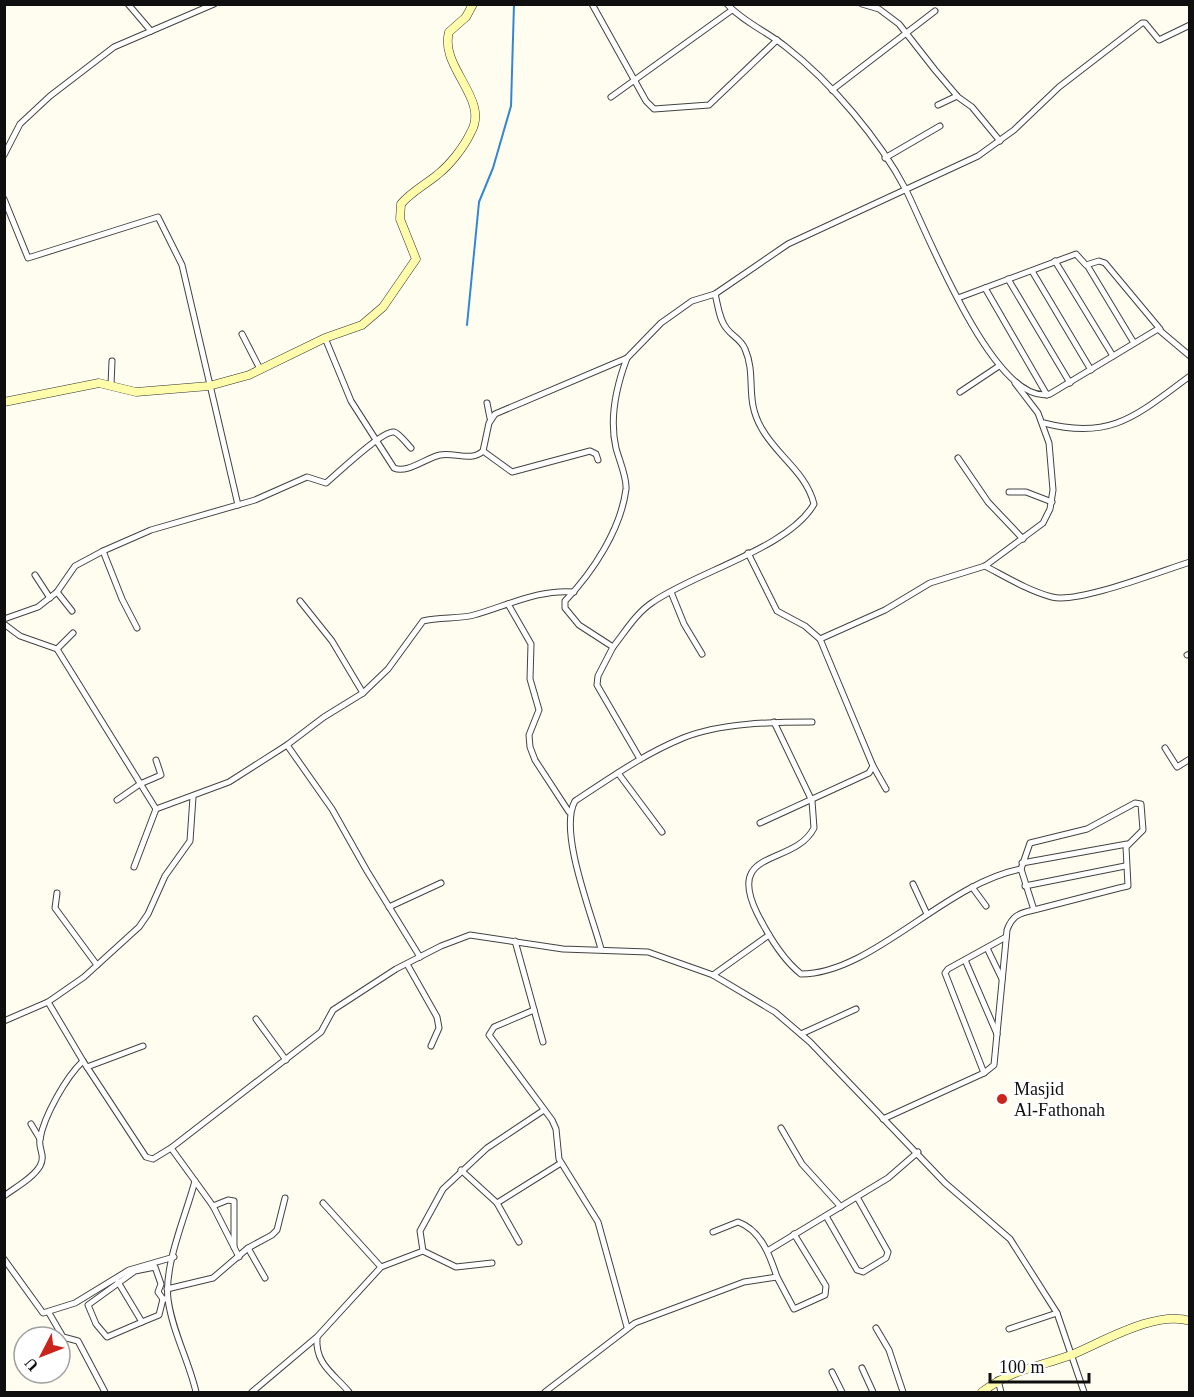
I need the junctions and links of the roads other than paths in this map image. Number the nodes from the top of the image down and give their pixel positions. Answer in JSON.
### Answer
{"nodes":[{"id":1,"x":128,"y":4,"type":"edge"},
{"id":2,"x":214,"y":4,"type":"edge"},
{"id":3,"x":473,"y":4,"type":"edge"},
{"id":4,"x":592,"y":4,"type":"edge"},
{"id":5,"x":727,"y":4,"type":"edge"},
{"id":6,"x":862,"y":4,"type":"edge"},
{"id":7,"x":732,"y":10,"type":"junction"},
{"id":8,"x":935,"y":11,"type":"dead end"},
{"id":9,"x":1190,"y":25,"type":"edge"},
{"id":10,"x":151,"y":31,"type":"junction"},
{"id":11,"x":907,"y":34,"type":"junction"},
{"id":12,"x":777,"y":40,"type":"junction"},
{"id":13,"x":634,"y":80,"type":"junction"},
{"id":14,"x":832,"y":90,"type":"junction"},
{"id":15,"x":957,"y":96,"type":"junction"},
{"id":16,"x":611,"y":97,"type":"dead end"},
{"id":17,"x":938,"y":105,"type":"dead end"},
{"id":18,"x":940,"y":126,"type":"dead end"},
{"id":19,"x":1000,"y":141,"type":"junction"},
{"id":20,"x":4,"y":155,"type":"edge"},
{"id":21,"x":885,"y":158,"type":"junction"},
{"id":22,"x":905,"y":189,"type":"junction"},
{"id":23,"x":4,"y":199,"type":"edge"},
{"id":24,"x":1055,"y":261,"type":"junction"},
{"id":25,"x":1086,"y":265,"type":"junction"},
{"id":26,"x":1032,"y":271,"type":"junction"},
{"id":27,"x":1008,"y":279,"type":"junction"},
{"id":28,"x":985,"y":288,"type":"junction"},
{"id":29,"x":715,"y":294,"type":"junction"},
{"id":30,"x":958,"y":298,"type":"junction"},
{"id":31,"x":1160,"y":329,"type":"junction"},
{"id":32,"x":242,"y":334,"type":"dead end"},
{"id":33,"x":325,"y":338,"type":"junction"},
{"id":34,"x":1134,"y":343,"type":"junction"},
{"id":35,"x":1113,"y":356,"type":"junction"},
{"id":36,"x":1190,"y":356,"type":"edge"},
{"id":37,"x":627,"y":358,"type":"junction"},
{"id":38,"x":112,"y":361,"type":"dead end"},
{"id":39,"x":999,"y":366,"type":"junction"},
{"id":40,"x":260,"y":369,"type":"junction"},
{"id":41,"x":1091,"y":370,"type":"junction"},
{"id":42,"x":1190,"y":376,"type":"edge"},
{"id":43,"x":1009,"y":377,"type":"junction"},
{"id":44,"x":1070,"y":383,"type":"junction"},
{"id":45,"x":111,"y":385,"type":"junction"},
{"id":46,"x":209,"y":386,"type":"junction"},
{"id":47,"x":960,"y":392,"type":"dead end"},
{"id":48,"x":1047,"y":395,"type":"junction"},
{"id":49,"x":4,"y":402,"type":"edge"},
{"id":50,"x":486,"y":403,"type":"dead end"},
{"id":51,"x":490,"y":418,"type":"junction"},
{"id":52,"x":1044,"y":423,"type":"junction"},
{"id":53,"x":375,"y":440,"type":"junction"},
{"id":54,"x":411,"y":448,"type":"dead end"},
{"id":55,"x":483,"y":451,"type":"junction"},
{"id":56,"x":958,"y":458,"type":"dead end"},
{"id":57,"x":598,"y":460,"type":"dead end"},
{"id":58,"x":1009,"y":492,"type":"dead end"},
{"id":59,"x":1052,"y":502,"type":"junction"},
{"id":60,"x":238,"y":505,"type":"junction"},
{"id":61,"x":1023,"y":539,"type":"junction"},
{"id":62,"x":103,"y":551,"type":"junction"},
{"id":63,"x":748,"y":553,"type":"junction"},
{"id":64,"x":1190,"y":561,"type":"edge"},
{"id":65,"x":985,"y":566,"type":"junction"},
{"id":66,"x":35,"y":575,"type":"dead end"},
{"id":67,"x":57,"y":592,"type":"junction"},
{"id":68,"x":574,"y":592,"type":"junction"},
{"id":69,"x":671,"y":592,"type":"junction"},
{"id":70,"x":50,"y":598,"type":"junction"},
{"id":71,"x":300,"y":601,"type":"dead end"},
{"id":72,"x":508,"y":604,"type":"junction"},
{"id":73,"x":72,"y":611,"type":"dead end"},
{"id":74,"x":4,"y":619,"type":"edge"},
{"id":75,"x":4,"y":624,"type":"edge"},
{"id":76,"x":137,"y":628,"type":"dead end"},
{"id":77,"x":72,"y":633,"type":"dead end"},
{"id":78,"x":820,"y":639,"type":"junction"},
{"id":79,"x":613,"y":647,"type":"junction"},
{"id":80,"x":57,"y":649,"type":"junction"},
{"id":81,"x":702,"y":654,"type":"dead end"},
{"id":82,"x":363,"y":693,"type":"junction"},
{"id":83,"x":774,"y":722,"type":"junction"},
{"id":84,"x":812,"y":722,"type":"dead end"},
{"id":85,"x":287,"y":745,"type":"junction"},
{"id":86,"x":1165,"y":748,"type":"dead end"},
{"id":87,"x":640,"y":759,"type":"junction"},
{"id":88,"x":1190,"y":759,"type":"edge"},
{"id":89,"x":156,"y":760,"type":"dead end"},
{"id":90,"x":873,"y":766,"type":"junction"},
{"id":91,"x":618,"y":773,"type":"junction"},
{"id":92,"x":140,"y":784,"type":"junction"},
{"id":93,"x":886,"y":789,"type":"dead end"},
{"id":94,"x":193,"y":797,"type":"junction"},
{"id":95,"x":117,"y":800,"type":"dead end"},
{"id":96,"x":812,"y":801,"type":"junction"},
{"id":97,"x":156,"y":809,"type":"junction"},
{"id":98,"x":569,"y":812,"type":"junction"},
{"id":99,"x":760,"y":823,"type":"dead end"},
{"id":100,"x":662,"y":832,"type":"dead end"},
{"id":101,"x":1127,"y":844,"type":"junction"},
{"id":102,"x":1021,"y":866,"type":"junction"},
{"id":103,"x":1125,"y":866,"type":"junction"},
{"id":104,"x":134,"y":867,"type":"dead end"},
{"id":105,"x":441,"y":883,"type":"dead end"},
{"id":106,"x":912,"y":884,"type":"dead end"},
{"id":107,"x":1025,"y":886,"type":"junction"},
{"id":108,"x":972,"y":887,"type":"junction"},
{"id":109,"x":57,"y":893,"type":"dead end"},
{"id":110,"x":986,"y":906,"type":"dead end"},
{"id":111,"x":389,"y":908,"type":"junction"},
{"id":112,"x":1034,"y":910,"type":"junction"},
{"id":113,"x":927,"y":914,"type":"junction"},
{"id":114,"x":769,"y":935,"type":"junction"},
{"id":115,"x":1006,"y":937,"type":"junction"},
{"id":116,"x":515,"y":941,"type":"junction"},
{"id":117,"x":987,"y":948,"type":"junction"},
{"id":118,"x":602,"y":949,"type":"junction"},
{"id":119,"x":420,"y":957,"type":"junction"},
{"id":120,"x":964,"y":960,"type":"junction"},
{"id":121,"x":407,"y":964,"type":"junction"},
{"id":122,"x":97,"y":965,"type":"junction"},
{"id":123,"x":713,"y":975,"type":"junction"},
{"id":124,"x":1002,"y":981,"type":"junction"},
{"id":125,"x":48,"y":1002,"type":"junction"},
{"id":126,"x":856,"y":1009,"type":"dead end"},
{"id":127,"x":534,"y":1010,"type":"junction"},
{"id":128,"x":256,"y":1019,"type":"dead end"},
{"id":129,"x":4,"y":1021,"type":"edge"},
{"id":130,"x":801,"y":1034,"type":"junction"},
{"id":131,"x":998,"y":1035,"type":"junction"},
{"id":132,"x":543,"y":1042,"type":"dead end"},
{"id":133,"x":143,"y":1046,"type":"dead end"},
{"id":134,"x":431,"y":1046,"type":"dead end"},
{"id":135,"x":285,"y":1060,"type":"junction"},
{"id":136,"x":85,"y":1064,"type":"junction"},
{"id":137,"x":984,"y":1073,"type":"junction"},
{"id":138,"x":544,"y":1110,"type":"junction"},
{"id":139,"x":883,"y":1119,"type":"junction"},
{"id":140,"x":31,"y":1124,"type":"dead end"},
{"id":141,"x":781,"y":1128,"type":"dead end"},
{"id":142,"x":40,"y":1139,"type":"junction"},
{"id":143,"x":171,"y":1148,"type":"junction"},
{"id":144,"x":918,"y":1152,"type":"junction"},
{"id":145,"x":561,"y":1163,"type":"junction"},
{"id":146,"x":461,"y":1170,"type":"junction"},
{"id":147,"x":195,"y":1182,"type":"junction"},
{"id":148,"x":4,"y":1196,"type":"edge"},
{"id":149,"x":857,"y":1197,"type":"junction"},
{"id":150,"x":285,"y":1198,"type":"dead end"},
{"id":151,"x":323,"y":1203,"type":"dead end"},
{"id":152,"x":497,"y":1203,"type":"junction"},
{"id":153,"x":213,"y":1206,"type":"junction"},
{"id":154,"x":841,"y":1207,"type":"junction"},
{"id":155,"x":826,"y":1216,"type":"junction"},
{"id":156,"x":713,"y":1232,"type":"dead end"},
{"id":157,"x":794,"y":1234,"type":"junction"},
{"id":158,"x":519,"y":1242,"type":"dead end"},
{"id":159,"x":234,"y":1247,"type":"junction"},
{"id":160,"x":248,"y":1248,"type":"junction"},
{"id":161,"x":769,"y":1250,"type":"junction"},
{"id":162,"x":423,"y":1251,"type":"junction"},
{"id":163,"x":174,"y":1257,"type":"junction"},
{"id":164,"x":239,"y":1257,"type":"junction"},
{"id":165,"x":4,"y":1259,"type":"edge"},
{"id":166,"x":492,"y":1263,"type":"dead end"},
{"id":167,"x":381,"y":1267,"type":"junction"},
{"id":168,"x":777,"y":1277,"type":"junction"},
{"id":169,"x":265,"y":1278,"type":"dead end"},
{"id":170,"x":118,"y":1282,"type":"junction"},
{"id":171,"x":160,"y":1286,"type":"junction"},
{"id":172,"x":168,"y":1289,"type":"junction"},
{"id":173,"x":166,"y":1299,"type":"junction"},
{"id":174,"x":49,"y":1313,"type":"junction"},
{"id":175,"x":1057,"y":1313,"type":"junction"},
{"id":176,"x":1190,"y":1321,"type":"edge"},
{"id":177,"x":142,"y":1322,"type":"junction"},
{"id":178,"x":627,"y":1327,"type":"junction"},
{"id":179,"x":876,"y":1328,"type":"dead end"},
{"id":180,"x":1009,"y":1329,"type":"dead end"},
{"id":181,"x":317,"y":1337,"type":"junction"},
{"id":182,"x":1069,"y":1355,"type":"junction"},
{"id":183,"x":862,"y":1368,"type":"dead end"},
{"id":184,"x":832,"y":1372,"type":"dead end"},
{"id":185,"x":998,"y":1380,"type":"junction"},
{"id":186,"x":105,"y":1392,"type":"edge"},
{"id":187,"x":196,"y":1392,"type":"edge"},
{"id":188,"x":252,"y":1392,"type":"edge"},
{"id":189,"x":349,"y":1392,"type":"edge"},
{"id":190,"x":545,"y":1392,"type":"edge"},
{"id":191,"x":842,"y":1392,"type":"edge"},
{"id":192,"x":873,"y":1392,"type":"edge"},
{"id":193,"x":903,"y":1392,"type":"edge"},
{"id":194,"x":982,"y":1392,"type":"edge"},
{"id":195,"x":1001,"y":1392,"type":"edge"},
{"id":196,"x":1084,"y":1392,"type":"edge"}],
"edges":[{"from":1,"to":10,"type":"street"},
{"from":2,"to":10,"type":"street"},
{"from":3,"to":33,"type":"street"},
{"from":4,"to":13,"type":"street"},
{"from":5,"to":7,"type":"street"},
{"from":6,"to":11,"type":"street"},
{"from":7,"to":12,"type":"street"},
{"from":7,"to":13,"type":"street"},
{"from":8,"to":11,"type":"street"},
{"from":9,"to":19,"type":"street"},
{"from":10,"to":20,"type":"street"},
{"from":11,"to":14,"type":"street"},
{"from":11,"to":15,"type":"street"},
{"from":12,"to":13,"type":"street"},
{"from":12,"to":14,"type":"street"},
{"from":13,"to":16,"type":"street"},
{"from":14,"to":21,"type":"street"},
{"from":15,"to":17,"type":"street"},
{"from":15,"to":19,"type":"street"},
{"from":18,"to":21,"type":"street"},
{"from":19,"to":22,"type":"street"},
{"from":21,"to":22,"type":"street"},
{"from":22,"to":29,"type":"street"},
{"from":22,"to":30,"type":"street"},
{"from":23,"to":46,"type":"street"},
{"from":24,"to":25,"type":"street"},
{"from":24,"to":26,"type":"street"},
{"from":24,"to":35,"type":"street"},
{"from":25,"to":31,"type":"street"},
{"from":25,"to":34,"type":"street"},
{"from":26,"to":27,"type":"street"},
{"from":26,"to":41,"type":"street"},
{"from":27,"to":28,"type":"street"},
{"from":27,"to":44,"type":"street"},
{"from":28,"to":30,"type":"street"},
{"from":28,"to":48,"type":"street"},
{"from":29,"to":37,"type":"street"},
{"from":29,"to":63,"type":"street"},
{"from":30,"to":39,"type":"street"},
{"from":31,"to":34,"type":"street"},
{"from":31,"to":36,"type":"street"},
{"from":32,"to":40,"type":"street"},
{"from":33,"to":40,"type":"street"},
{"from":33,"to":53,"type":"street"},
{"from":34,"to":35,"type":"street"},
{"from":35,"to":41,"type":"street"},
{"from":37,"to":51,"type":"street"},
{"from":37,"to":68,"type":"street"},
{"from":38,"to":45,"type":"street"},
{"from":39,"to":43,"type":"street"},
{"from":39,"to":47,"type":"street"},
{"from":40,"to":46,"type":"street"},
{"from":41,"to":44,"type":"street"},
{"from":42,"to":52,"type":"street"},
{"from":43,"to":48,"type":"street"},
{"from":43,"to":52,"type":"street"},
{"from":44,"to":48,"type":"street"},
{"from":45,"to":46,"type":"street"},
{"from":45,"to":49,"type":"street"},
{"from":46,"to":60,"type":"street"},
{"from":50,"to":51,"type":"street"},
{"from":51,"to":55,"type":"street"},
{"from":52,"to":59,"type":"street"},
{"from":53,"to":54,"type":"street"},
{"from":53,"to":55,"type":"street"},
{"from":53,"to":60,"type":"street"},
{"from":55,"to":57,"type":"street"},
{"from":56,"to":61,"type":"street"},
{"from":58,"to":59,"type":"street"},
{"from":59,"to":61,"type":"street"},
{"from":60,"to":62,"type":"street"},
{"from":61,"to":65,"type":"street"},
{"from":62,"to":67,"type":"street"},
{"from":62,"to":76,"type":"street"},
{"from":63,"to":69,"type":"street"},
{"from":63,"to":78,"type":"street"},
{"from":64,"to":65,"type":"street"},
{"from":65,"to":78,"type":"street"},
{"from":66,"to":70,"type":"street"},
{"from":67,"to":70,"type":"street"},
{"from":67,"to":73,"type":"street"},
{"from":68,"to":72,"type":"street"},
{"from":68,"to":79,"type":"street"},
{"from":69,"to":79,"type":"street"},
{"from":69,"to":81,"type":"street"},
{"from":70,"to":74,"type":"street"},
{"from":71,"to":82,"type":"street"},
{"from":72,"to":82,"type":"street"},
{"from":72,"to":98,"type":"street"},
{"from":75,"to":80,"type":"street"},
{"from":77,"to":80,"type":"street"},
{"from":78,"to":90,"type":"street"},
{"from":79,"to":87,"type":"street"},
{"from":80,"to":92,"type":"street"},
{"from":82,"to":85,"type":"street"},
{"from":83,"to":84,"type":"street"},
{"from":83,"to":87,"type":"street"},
{"from":83,"to":96,"type":"street"},
{"from":85,"to":94,"type":"street"},
{"from":85,"to":111,"type":"street"},
{"from":86,"to":88,"type":"street"},
{"from":87,"to":91,"type":"street"},
{"from":89,"to":92,"type":"street"},
{"from":90,"to":93,"type":"street"},
{"from":90,"to":96,"type":"street"},
{"from":91,"to":98,"type":"street"},
{"from":91,"to":100,"type":"street"},
{"from":92,"to":95,"type":"street"},
{"from":92,"to":97,"type":"street"},
{"from":94,"to":97,"type":"street"},
{"from":94,"to":122,"type":"street"},
{"from":96,"to":99,"type":"street"},
{"from":96,"to":114,"type":"street"},
{"from":97,"to":104,"type":"street"},
{"from":98,"to":118,"type":"street"},
{"from":101,"to":102,"type":"street"},
{"from":101,"to":102,"type":"street"},
{"from":101,"to":103,"type":"street"},
{"from":102,"to":107,"type":"street"},
{"from":102,"to":108,"type":"street"},
{"from":103,"to":107,"type":"street"},
{"from":103,"to":112,"type":"street"},
{"from":105,"to":111,"type":"street"},
{"from":106,"to":113,"type":"street"},
{"from":107,"to":112,"type":"street"},
{"from":108,"to":110,"type":"street"},
{"from":108,"to":113,"type":"street"},
{"from":109,"to":122,"type":"street"},
{"from":111,"to":119,"type":"street"},
{"from":112,"to":115,"type":"street"},
{"from":113,"to":114,"type":"street"},
{"from":114,"to":123,"type":"street"},
{"from":115,"to":117,"type":"street"},
{"from":115,"to":124,"type":"street"},
{"from":116,"to":118,"type":"street"},
{"from":116,"to":119,"type":"street"},
{"from":116,"to":127,"type":"street"},
{"from":117,"to":120,"type":"street"},
{"from":117,"to":124,"type":"street"},
{"from":118,"to":123,"type":"street"},
{"from":119,"to":121,"type":"street"},
{"from":120,"to":131,"type":"street"},
{"from":120,"to":137,"type":"street"},
{"from":121,"to":134,"type":"street"},
{"from":121,"to":135,"type":"street"},
{"from":122,"to":125,"type":"street"},
{"from":123,"to":130,"type":"street"},
{"from":124,"to":131,"type":"street"},
{"from":125,"to":129,"type":"street"},
{"from":125,"to":136,"type":"street"},
{"from":126,"to":130,"type":"street"},
{"from":127,"to":132,"type":"street"},
{"from":127,"to":138,"type":"street"},
{"from":128,"to":135,"type":"street"},
{"from":130,"to":139,"type":"street"},
{"from":131,"to":137,"type":"street"},
{"from":133,"to":136,"type":"street"},
{"from":135,"to":143,"type":"street"},
{"from":136,"to":142,"type":"street"},
{"from":136,"to":143,"type":"street"},
{"from":137,"to":139,"type":"street"},
{"from":138,"to":145,"type":"street"},
{"from":138,"to":146,"type":"street"},
{"from":139,"to":144,"type":"street"},
{"from":140,"to":142,"type":"street"},
{"from":141,"to":154,"type":"street"},
{"from":142,"to":148,"type":"street"},
{"from":143,"to":147,"type":"street"},
{"from":144,"to":149,"type":"street"},
{"from":144,"to":175,"type":"street"},
{"from":145,"to":152,"type":"street"},
{"from":145,"to":178,"type":"street"},
{"from":146,"to":152,"type":"street"},
{"from":146,"to":162,"type":"street"},
{"from":147,"to":153,"type":"street"},
{"from":147,"to":163,"type":"street"},
{"from":149,"to":154,"type":"street"},
{"from":149,"to":155,"type":"street"},
{"from":150,"to":160,"type":"street"},
{"from":151,"to":167,"type":"street"},
{"from":152,"to":158,"type":"street"},
{"from":153,"to":159,"type":"street"},
{"from":153,"to":159,"type":"street"},
{"from":154,"to":155,"type":"street"},
{"from":155,"to":157,"type":"street"},
{"from":156,"to":161,"type":"street"},
{"from":157,"to":161,"type":"street"},
{"from":157,"to":168,"type":"street"},
{"from":159,"to":164,"type":"street"},
{"from":160,"to":164,"type":"street"},
{"from":160,"to":169,"type":"street"},
{"from":161,"to":168,"type":"street"},
{"from":162,"to":166,"type":"street"},
{"from":162,"to":167,"type":"street"},
{"from":163,"to":172,"type":"street"},
{"from":163,"to":174,"type":"street"},
{"from":164,"to":172,"type":"street"},
{"from":165,"to":174,"type":"street"},
{"from":167,"to":181,"type":"street"},
{"from":168,"to":178,"type":"street"},
{"from":170,"to":171,"type":"street"},
{"from":170,"to":177,"type":"street"},
{"from":170,"to":177,"type":"street"},
{"from":171,"to":172,"type":"street"},
{"from":171,"to":173,"type":"street"},
{"from":172,"to":173,"type":"street"},
{"from":173,"to":177,"type":"street"},
{"from":173,"to":187,"type":"street"},
{"from":174,"to":186,"type":"street"},
{"from":175,"to":180,"type":"street"},
{"from":175,"to":182,"type":"street"},
{"from":176,"to":182,"type":"street"},
{"from":178,"to":190,"type":"street"},
{"from":179,"to":193,"type":"street"},
{"from":181,"to":188,"type":"street"},
{"from":181,"to":189,"type":"street"},
{"from":182,"to":185,"type":"street"},
{"from":182,"to":196,"type":"street"},
{"from":183,"to":192,"type":"street"},
{"from":184,"to":191,"type":"street"},
{"from":185,"to":194,"type":"street"},
{"from":185,"to":195,"type":"street"}]}
